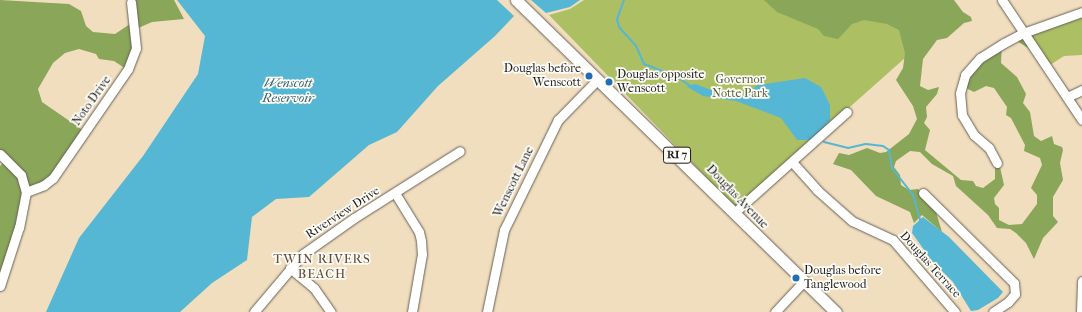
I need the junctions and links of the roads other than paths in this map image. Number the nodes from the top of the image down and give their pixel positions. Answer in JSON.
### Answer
{"nodes":[{"id":1,"x":516,"y":0,"type":"edge"},
{"id":2,"x":1002,"y":0,"type":"edge"},
{"id":3,"x":131,"y":2,"type":"dead end"},
{"id":4,"x":1082,"y":12,"type":"edge"},
{"id":5,"x":1023,"y":33,"type":"junction"},
{"id":6,"x":598,"y":79,"type":"junction"},
{"id":7,"x":1082,"y":90,"type":"edge"},
{"id":8,"x":1067,"y":97,"type":"junction"},
{"id":9,"x":847,"y":112,"type":"dead end"},
{"id":10,"x":1082,"y":120,"type":"edge"},
{"id":11,"x":460,"y":151,"type":"dead end"},
{"id":12,"x":0,"y":154,"type":"edge"},
{"id":13,"x":793,"y":163,"type":"junction"},
{"id":14,"x":997,"y":163,"type":"dead end"},
{"id":15,"x":26,"y":192,"type":"junction"},
{"id":16,"x":395,"y":193,"type":"junction"},
{"id":17,"x":923,"y":193,"type":"dead end"},
{"id":18,"x":735,"y":212,"type":"junction"},
{"id":19,"x":290,"y":268,"type":"junction"},
{"id":20,"x":804,"y":281,"type":"junction"},
{"id":21,"x":1082,"y":282,"type":"edge"},
{"id":22,"x":0,"y":286,"type":"edge"},
{"id":23,"x":254,"y":312,"type":"edge"},
{"id":24,"x":330,"y":312,"type":"edge"},
{"id":25,"x":412,"y":312,"type":"edge"},
{"id":26,"x":487,"y":312,"type":"edge"},
{"id":27,"x":775,"y":312,"type":"edge"},
{"id":28,"x":836,"y":312,"type":"edge"},
{"id":29,"x":955,"y":312,"type":"edge"},
{"id":30,"x":993,"y":312,"type":"edge"},
{"id":31,"x":1081,"y":312,"type":"edge"}],
"edges":[{"from":1,"to":6,"type":"main road","name":"Douglas Avenue","number":"RI 7"},
{"from":2,"to":5,"type":"street"},
{"from":3,"to":15,"type":"street","name":"Noto Drive"},
{"from":4,"to":5,"type":"street"},
{"from":5,"to":8,"type":"street"},
{"from":5,"to":14,"type":"street"},
{"from":6,"to":18,"type":"main road","name":"Douglas Avenue","number":"RI 7"},
{"from":6,"to":26,"type":"street","name":"Wenscott Lane"},
{"from":7,"to":8,"type":"street"},
{"from":8,"to":10,"type":"street"},
{"from":9,"to":13,"type":"street"},
{"from":11,"to":16,"type":"street","name":"Riverview Drive"},
{"from":12,"to":15,"type":"street"},
{"from":13,"to":18,"type":"street"},
{"from":13,"to":29,"type":"street","name":"Douglas Terrace"},
{"from":15,"to":22,"type":"street"},
{"from":16,"to":19,"type":"street","name":"Riverview Drive"},
{"from":16,"to":25,"type":"street"},
{"from":17,"to":30,"type":"street"},
{"from":18,"to":20,"type":"main road","name":"Douglas Avenue","number":"RI 7"},
{"from":19,"to":23,"type":"street","name":"Riverview Drive"},
{"from":19,"to":24,"type":"street"},
{"from":20,"to":27,"type":"street"},
{"from":20,"to":28,"type":"main road","name":"Douglas Avenue","number":"RI 7"},
{"from":21,"to":31,"type":"street"}]}
